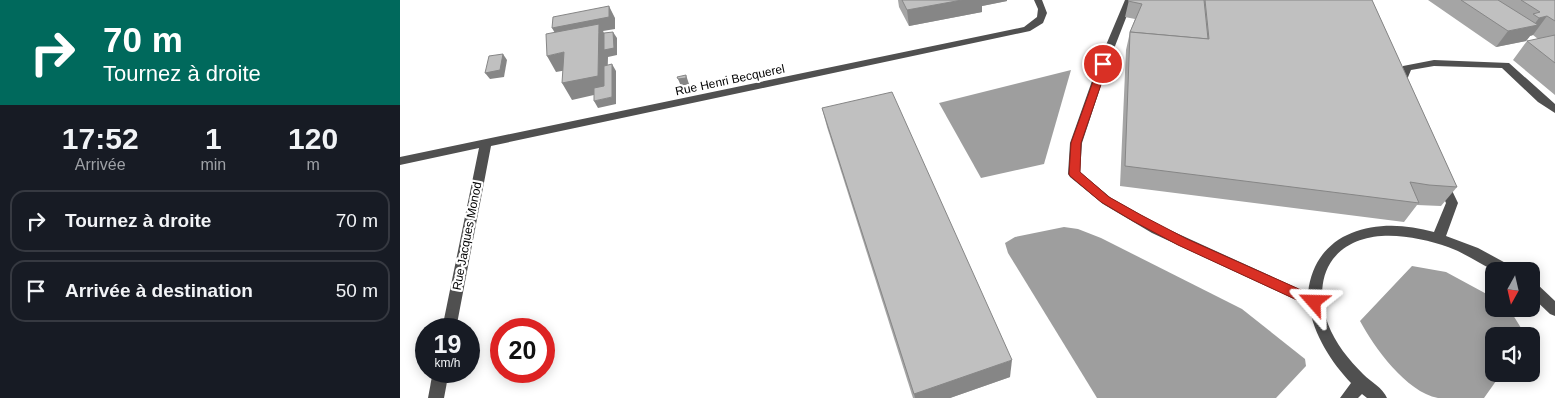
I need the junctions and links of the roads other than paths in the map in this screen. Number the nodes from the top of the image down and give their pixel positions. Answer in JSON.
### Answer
{"nodes":[{"id":1,"x":1038,"y":0,"type":"edge"},
{"id":2,"x":1129,"y":0,"type":"edge"},
{"id":3,"x":1409,"y":100,"type":"edge"},
{"id":4,"x":1555,"y":109,"type":"edge"},
{"id":5,"x":486,"y":142,"type":"junction"},
{"id":6,"x":400,"y":161,"type":"edge"},
{"id":7,"x":1438,"y":170,"type":"edge"},
{"id":8,"x":1438,"y":239,"type":"junction"},
{"id":9,"x":1494,"y":262,"type":"edge"},
{"id":10,"x":1540,"y":296,"type":"edge"},
{"id":11,"x":1314,"y":302,"type":"junction"},
{"id":12,"x":1555,"y":310,"type":"edge"},
{"id":13,"x":451,"y":318,"type":"edge"},
{"id":14,"x":439,"y":383,"type":"edge"},
{"id":15,"x":1360,"y":383,"type":"junction"},
{"id":16,"x":436,"y":398,"type":"edge"},
{"id":17,"x":1348,"y":398,"type":"edge"},
{"id":18,"x":1379,"y":398,"type":"edge"}],
"edges":[{"from":1,"to":5,"type":"street","name":"Rue Henri Becquerel"},
{"from":2,"to":11,"type":"street"},
{"from":3,"to":4,"type":"street"},
{"from":5,"to":6,"type":"street","name":"Rue Henri Becquerel"},
{"from":5,"to":13,"type":"street","name":"Rue Jacques Monod"},
{"from":7,"to":8,"type":"street"},
{"from":8,"to":9,"type":"street"},
{"from":8,"to":11,"type":"street"},
{"from":10,"to":12,"type":"street"},
{"from":11,"to":15,"type":"street"},
{"from":14,"to":16,"type":"street"},
{"from":15,"to":17,"type":"street"},
{"from":15,"to":18,"type":"street"}]}
